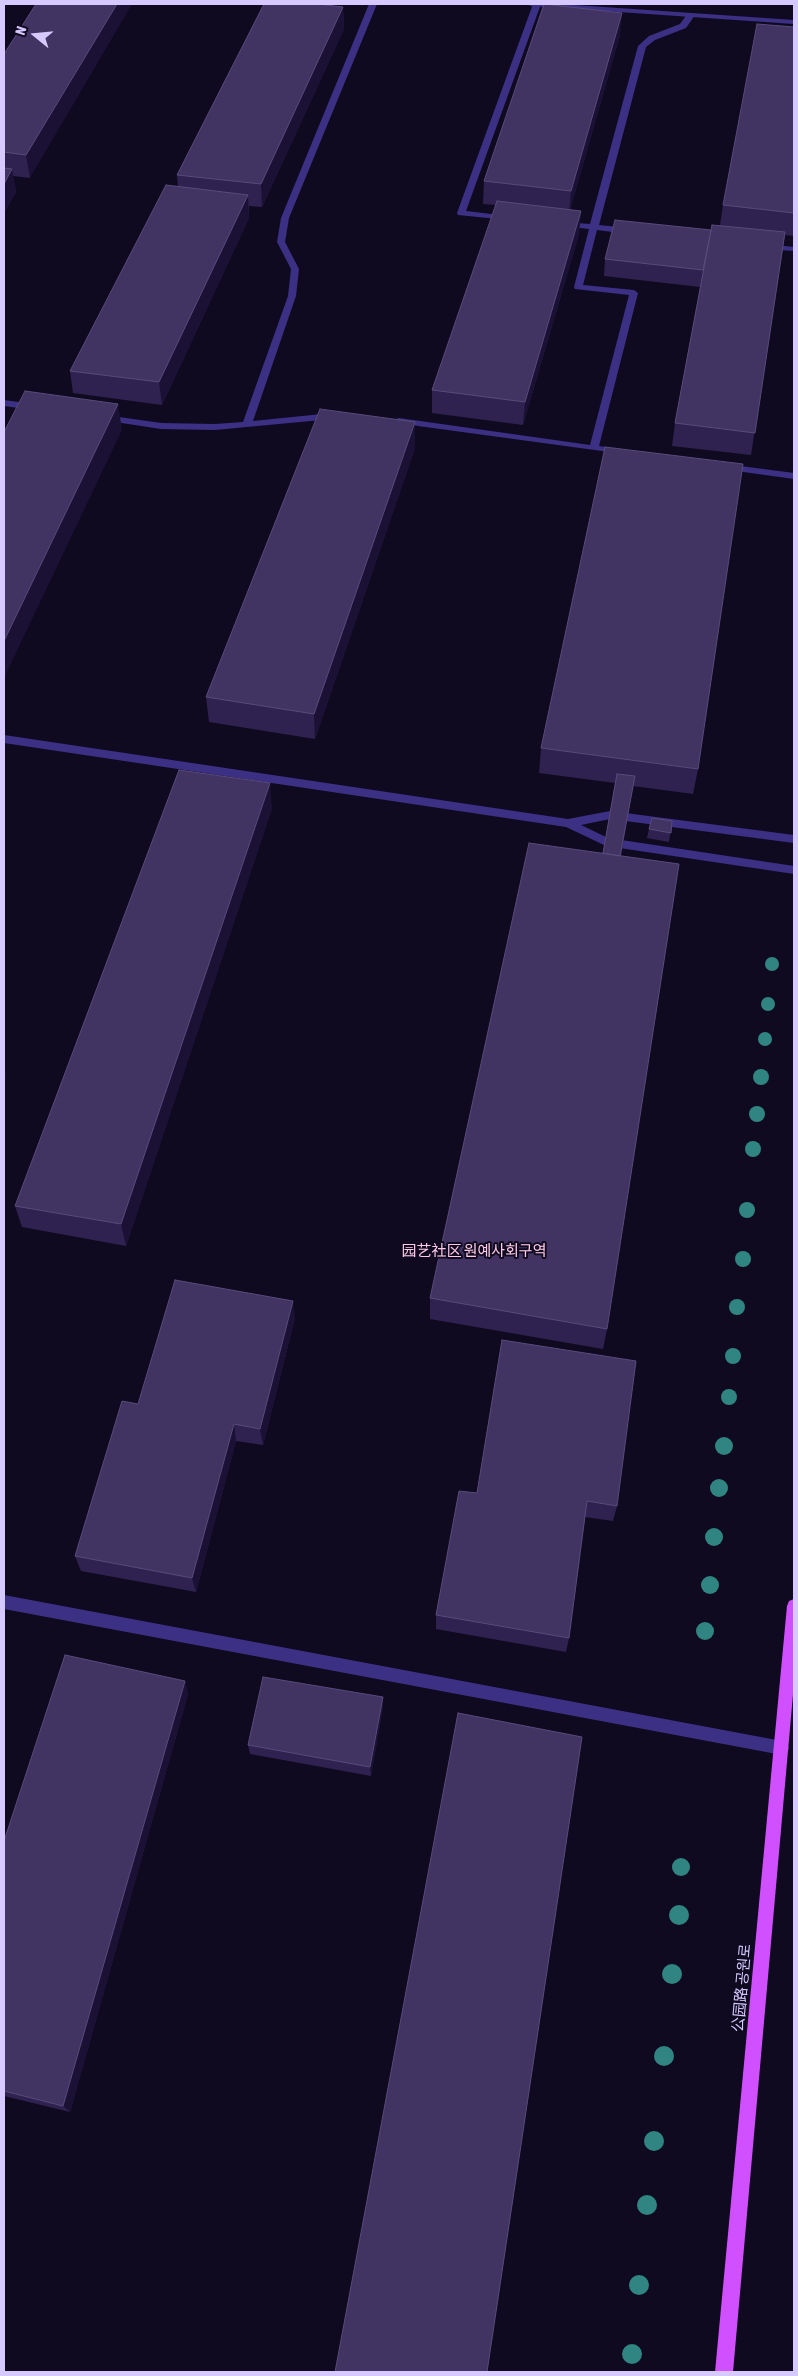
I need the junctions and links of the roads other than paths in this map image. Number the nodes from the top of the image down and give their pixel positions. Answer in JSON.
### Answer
{"nodes":[{"id":1,"x":373,"y":4,"type":"edge"},
{"id":2,"x":531,"y":4,"type":"edge"},
{"id":3,"x":537,"y":4,"type":"edge"},
{"id":4,"x":691,"y":15,"type":"junction"},
{"id":5,"x":794,"y":22,"type":"edge"},
{"id":6,"x":518,"y":219,"type":"edge"},
{"id":7,"x":556,"y":224,"type":"edge"},
{"id":8,"x":593,"y":228,"type":"junction"},
{"id":9,"x":641,"y":233,"type":"edge"},
{"id":10,"x":756,"y":245,"type":"edge"},
{"id":11,"x":794,"y":250,"type":"edge"},
{"id":12,"x":4,"y":403,"type":"edge"},
{"id":13,"x":43,"y":409,"type":"edge"},
{"id":14,"x":92,"y":416,"type":"edge"},
{"id":15,"x":339,"y":416,"type":"edge"},
{"id":16,"x":388,"y":419,"type":"edge"},
{"id":17,"x":247,"y":424,"type":"junction"},
{"id":18,"x":594,"y":448,"type":"junction"},
{"id":19,"x":632,"y":454,"type":"edge"},
{"id":20,"x":718,"y":466,"type":"edge"},
{"id":21,"x":794,"y":476,"type":"edge"},
{"id":22,"x":4,"y":739,"type":"edge"},
{"id":23,"x":568,"y":823,"type":"junction"},
{"id":24,"x":794,"y":839,"type":"edge"},
{"id":25,"x":794,"y":870,"type":"edge"},
{"id":26,"x":4,"y":1602,"type":"edge"},
{"id":27,"x":794,"y":1606,"type":"edge"},
{"id":28,"x":782,"y":1748,"type":"junction"},
{"id":29,"x":724,"y":2372,"type":"edge"}],
"edges":[{"from":1,"to":17,"type":"street"},
{"from":2,"to":3,"type":"street"},
{"from":3,"to":4,"type":"street"},
{"from":3,"to":6,"type":"street"},
{"from":4,"to":5,"type":"street"},
{"from":4,"to":8,"type":"street"},
{"from":7,"to":8,"type":"street"},
{"from":8,"to":9,"type":"street"},
{"from":8,"to":18,"type":"street"},
{"from":10,"to":11,"type":"street"},
{"from":12,"to":13,"type":"street"},
{"from":14,"to":17,"type":"street"},
{"from":15,"to":17,"type":"street"},
{"from":16,"to":18,"type":"street"},
{"from":18,"to":19,"type":"street"},
{"from":20,"to":21,"type":"street"},
{"from":22,"to":23,"type":"street"},
{"from":23,"to":24,"type":"street"},
{"from":23,"to":25,"type":"street"},
{"from":26,"to":28,"type":"street"},
{"from":27,"to":28,"type":"main road","name":"公园路 공원로"},
{"from":28,"to":29,"type":"main road","name":"公园路 공원로"}]}
